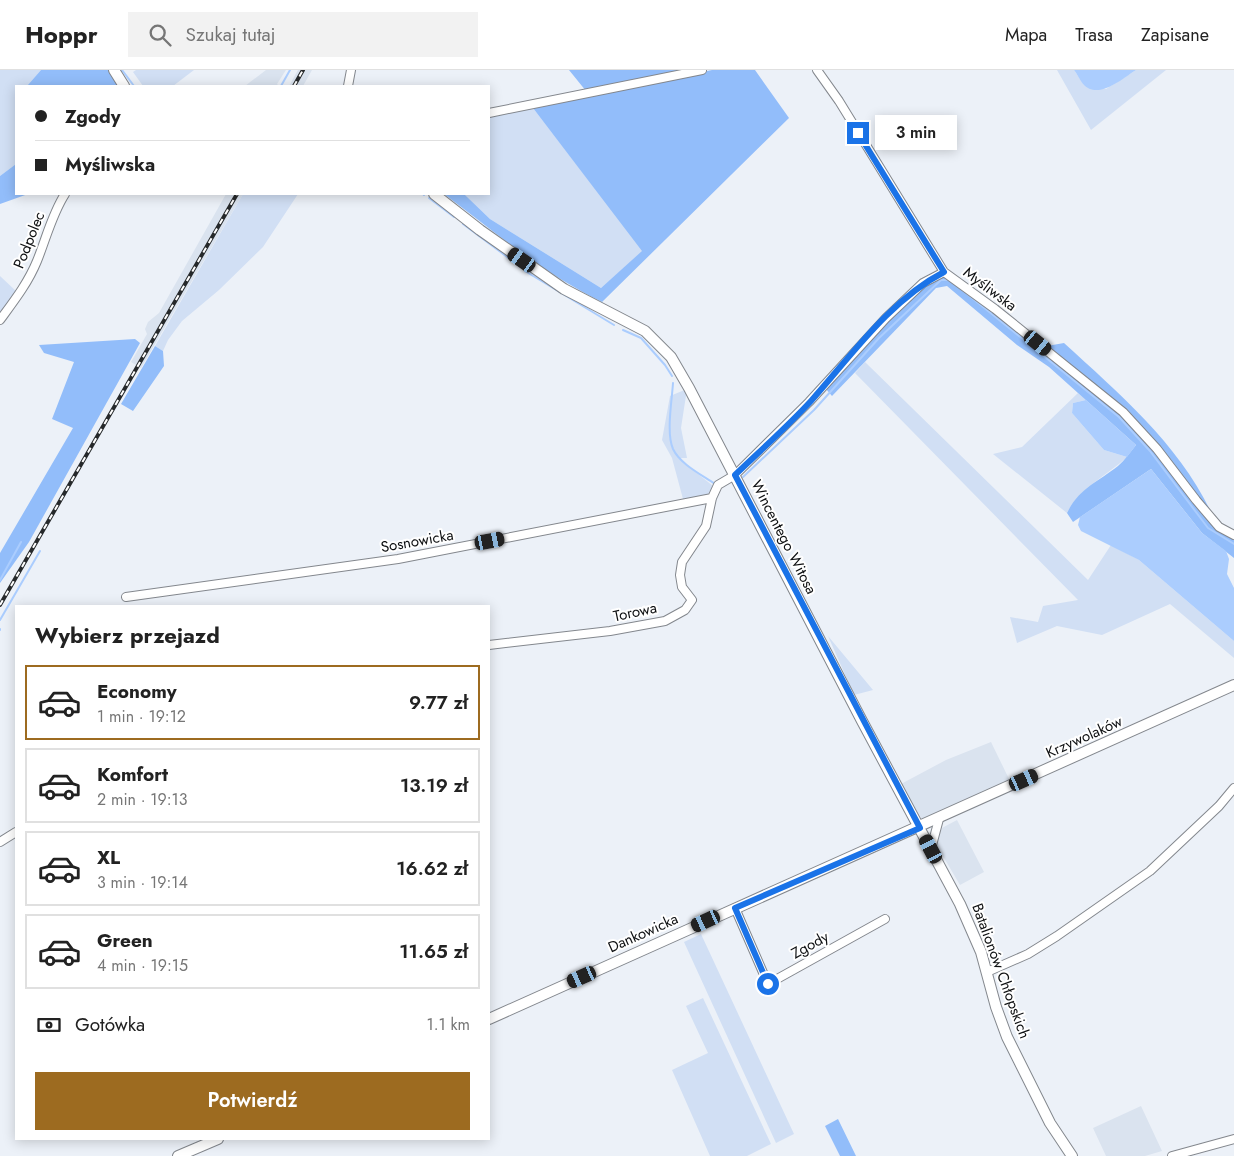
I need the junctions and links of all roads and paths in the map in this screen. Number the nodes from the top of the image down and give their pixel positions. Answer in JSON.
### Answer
{"nodes":[{"id":1,"x":114,"y":70,"type":"edge"},
{"id":2,"x":351,"y":70,"type":"edge"},
{"id":3,"x":702,"y":70,"type":"edge"},
{"id":4,"x":816,"y":70,"type":"edge"},
{"id":5,"x":123,"y":85,"type":"edge"},
{"id":6,"x":348,"y":85,"type":"edge"},
{"id":7,"x":490,"y":112,"type":"edge"},
{"id":8,"x":64,"y":195,"type":"edge"},
{"id":9,"x":435,"y":195,"type":"edge"},
{"id":10,"x":944,"y":272,"type":"junction"},
{"id":11,"x":0,"y":320,"type":"edge"},
{"id":12,"x":735,"y":475,"type":"junction"},
{"id":13,"x":712,"y":498,"type":"junction"},
{"id":14,"x":1234,"y":535,"type":"edge"},
{"id":15,"x":126,"y":597,"type":"dead end"},
{"id":16,"x":490,"y":645,"type":"edge"},
{"id":17,"x":1234,"y":685,"type":"edge"},
{"id":18,"x":1234,"y":788,"type":"edge"},
{"id":19,"x":940,"y":819,"type":"junction"},
{"id":20,"x":920,"y":828,"type":"junction"},
{"id":21,"x":15,"y":833,"type":"edge"},
{"id":22,"x":0,"y":842,"type":"edge"},
{"id":23,"x":931,"y":849,"type":"junction"},
{"id":24,"x":735,"y":908,"type":"junction"},
{"id":25,"x":885,"y":919,"type":"dead end"},
{"id":26,"x":987,"y":972,"type":"junction"},
{"id":27,"x":490,"y":1019,"type":"edge"},
{"id":28,"x":1234,"y":1139,"type":"edge"},
{"id":29,"x":216,"y":1140,"type":"edge"},
{"id":30,"x":178,"y":1156,"type":"edge"},
{"id":31,"x":1072,"y":1156,"type":"edge"},
{"id":32,"x":1172,"y":1156,"type":"edge"}],
"edges":[{"from":1,"to":5,"type":"street"},
{"from":2,"to":6,"type":"street"},
{"from":3,"to":7,"type":"street"},
{"from":4,"to":10,"type":"street","name":"Myśliwska"},
{"from":8,"to":11,"type":"street","name":"Podpolec"},
{"from":9,"to":12,"type":"street","name":"Wincentego Witosa"},
{"from":10,"to":12,"type":"street","name":"Torowa"},
{"from":10,"to":14,"type":"street","name":"Myśliwska"},
{"from":12,"to":13,"type":"street","name":"Torowa"},
{"from":12,"to":20,"type":"street","name":"Wincentego Witosa"},
{"from":13,"to":15,"type":"street","name":"Sosnowicka"},
{"from":13,"to":16,"type":"street","name":"Torowa"},
{"from":17,"to":19,"type":"street","name":"Krzywolaków"},
{"from":18,"to":26,"type":"street"},
{"from":19,"to":20,"type":"street","name":"Krzywolaków"},
{"from":19,"to":23,"type":"street"},
{"from":20,"to":23,"type":"street","name":"Batalionów Chłopskich"},
{"from":20,"to":24,"type":"street","name":"Dankowicka"},
{"from":21,"to":22,"type":"street"},
{"from":23,"to":26,"type":"street","name":"Batalionów Chłopskich"},
{"from":24,"to":25,"type":"street","name":"Zgody"},
{"from":24,"to":27,"type":"street","name":"Dankowicka"},
{"from":26,"to":31,"type":"street","name":"Batalionów Chłopskich"},
{"from":28,"to":32,"type":"street"},
{"from":29,"to":30,"type":"street"}]}
